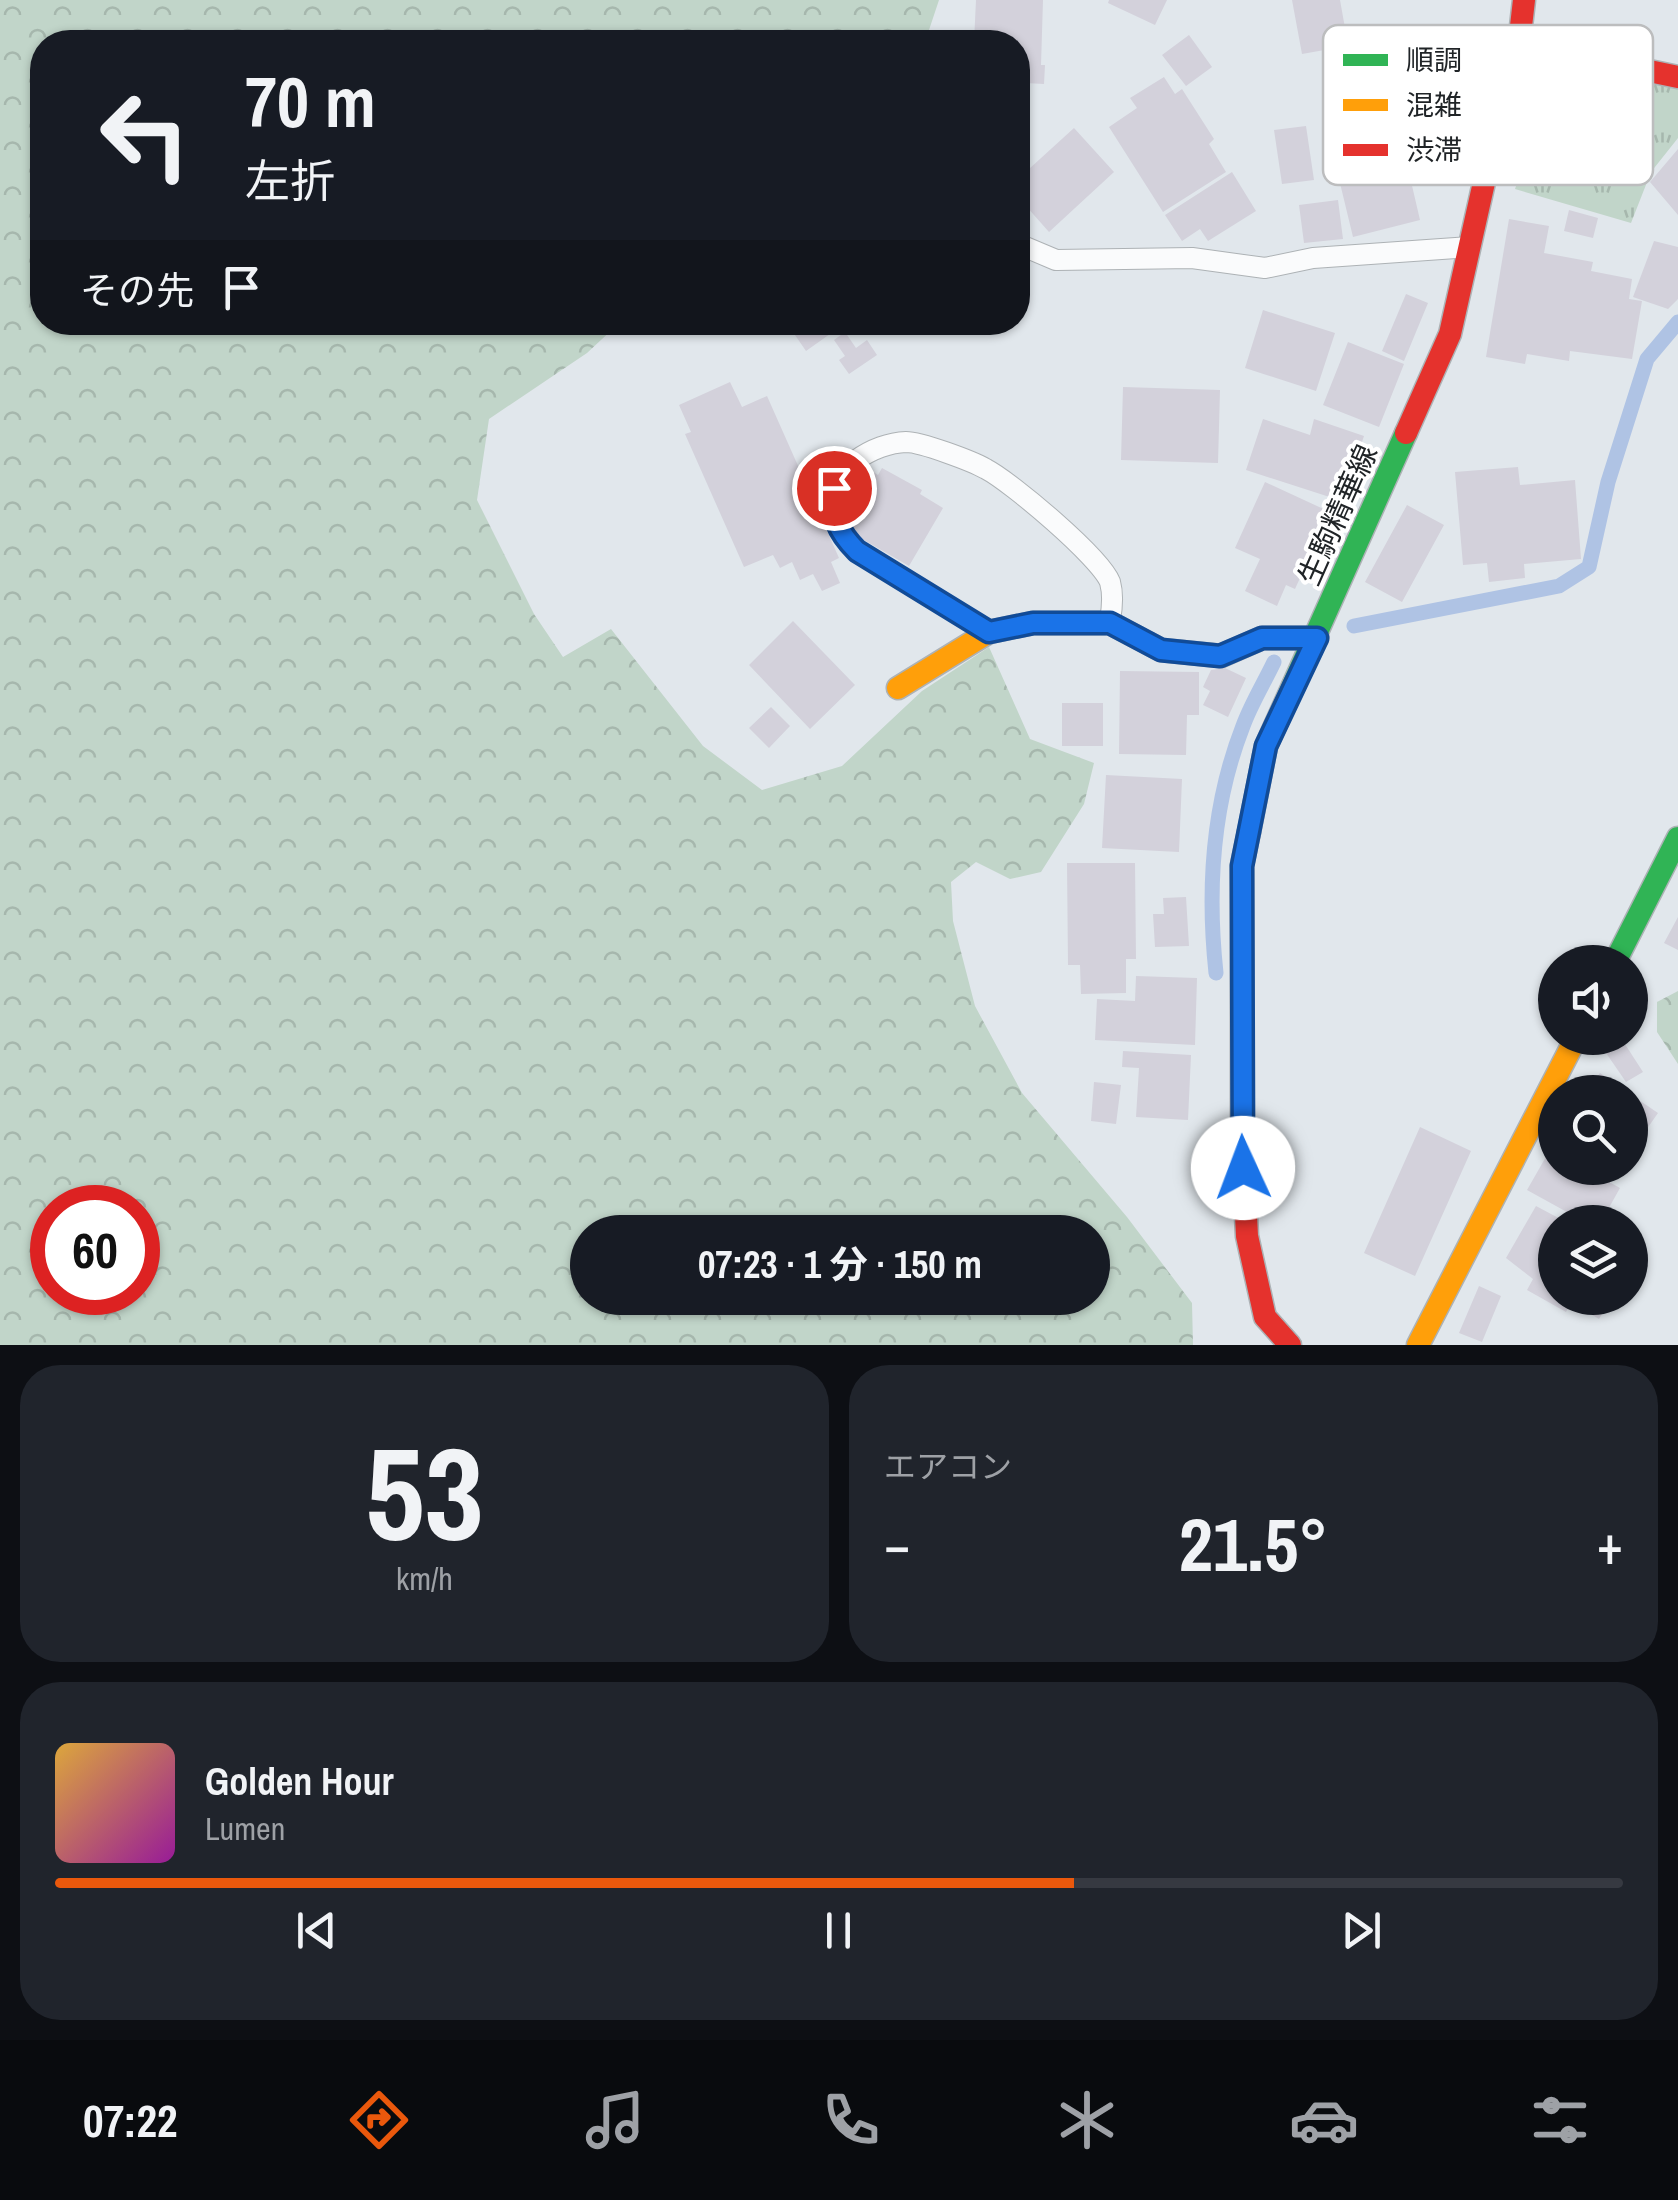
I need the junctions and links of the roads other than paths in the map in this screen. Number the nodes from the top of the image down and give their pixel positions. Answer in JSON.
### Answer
{"nodes":[{"id":1,"x":1524,"y":0,"type":"edge"},
{"id":2,"x":1521,"y":25,"type":"edge"},
{"id":3,"x":1653,"y":72,"type":"edge"},
{"id":4,"x":1678,"y":77,"type":"edge"},
{"id":5,"x":1485,"y":185,"type":"edge"},
{"id":6,"x":1472,"y":247,"type":"junction"},
{"id":7,"x":1030,"y":249,"type":"edge"},
{"id":8,"x":1110,"y":623,"type":"junction"},
{"id":9,"x":989,"y":632,"type":"junction"},
{"id":10,"x":1317,"y":638,"type":"junction"},
{"id":11,"x":898,"y":688,"type":"dead end"},
{"id":12,"x":1678,"y":838,"type":"edge"},
{"id":13,"x":1623,"y":945,"type":"edge"},
{"id":14,"x":1567,"y":1055,"type":"edge"},
{"id":15,"x":1290,"y":1345,"type":"edge"},
{"id":16,"x":1418,"y":1345,"type":"edge"}],
"edges":[{"from":1,"to":2,"type":"main road","name":"生駒精華線"},
{"from":3,"to":4,"type":"main road"},
{"from":5,"to":6,"type":"main road","name":"生駒精華線"},
{"from":6,"to":7,"type":"lane"},
{"from":6,"to":10,"type":"main road","name":"生駒精華線"},
{"from":8,"to":9,"type":"main road"},
{"from":8,"to":9,"type":"lane"},
{"from":8,"to":10,"type":"main road"},
{"from":9,"to":11,"type":"main road"},
{"from":10,"to":15,"type":"main road","name":"生駒精華線"},
{"from":12,"to":13,"type":"main road"},
{"from":14,"to":16,"type":"main road"}]}
